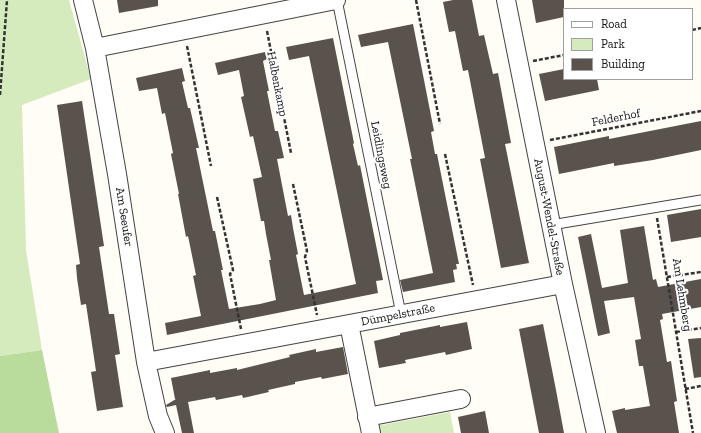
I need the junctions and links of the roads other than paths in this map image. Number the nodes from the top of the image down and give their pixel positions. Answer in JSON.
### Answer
{"nodes":[{"id":1,"x":83,"y":0,"type":"edge"},
{"id":2,"x":337,"y":0,"type":"edge"},
{"id":3,"x":506,"y":0,"type":"edge"},
{"id":4,"x":95,"y":48,"type":"junction"},
{"id":5,"x":701,"y":200,"type":"edge"},
{"id":6,"x":551,"y":225,"type":"junction"},
{"id":7,"x":563,"y":284,"type":"junction"},
{"id":8,"x":401,"y":314,"type":"junction"},
{"id":9,"x":349,"y":324,"type":"junction"},
{"id":10,"x":146,"y":362,"type":"junction"},
{"id":11,"x":461,"y":399,"type":"dead end"},
{"id":12,"x":369,"y":425,"type":"edge"},
{"id":13,"x":165,"y":433,"type":"edge"},
{"id":14,"x":596,"y":433,"type":"edge"}],
"edges":[{"from":1,"to":4,"type":"street","name":"Am Seeufer"},
{"from":2,"to":4,"type":"street"},
{"from":2,"to":8,"type":"lane","name":"Leidlingsweg"},
{"from":3,"to":6,"type":"street","name":"August-Wendel-Straße"},
{"from":4,"to":10,"type":"street","name":"Am Seeufer"},
{"from":5,"to":6,"type":"lane"},
{"from":6,"to":7,"type":"street","name":"August-Wendel-Straße"},
{"from":7,"to":8,"type":"street","name":"Dümpelstraße"},
{"from":7,"to":14,"type":"street","name":"August-Wendel-Straße"},
{"from":8,"to":9,"type":"street","name":"Dümpelstraße"},
{"from":9,"to":10,"type":"street","name":"Dümpelstraße"},
{"from":9,"to":12,"type":"street"},
{"from":10,"to":13,"type":"street","name":"Am Seeufer"},
{"from":11,"to":12,"type":"street"}]}
